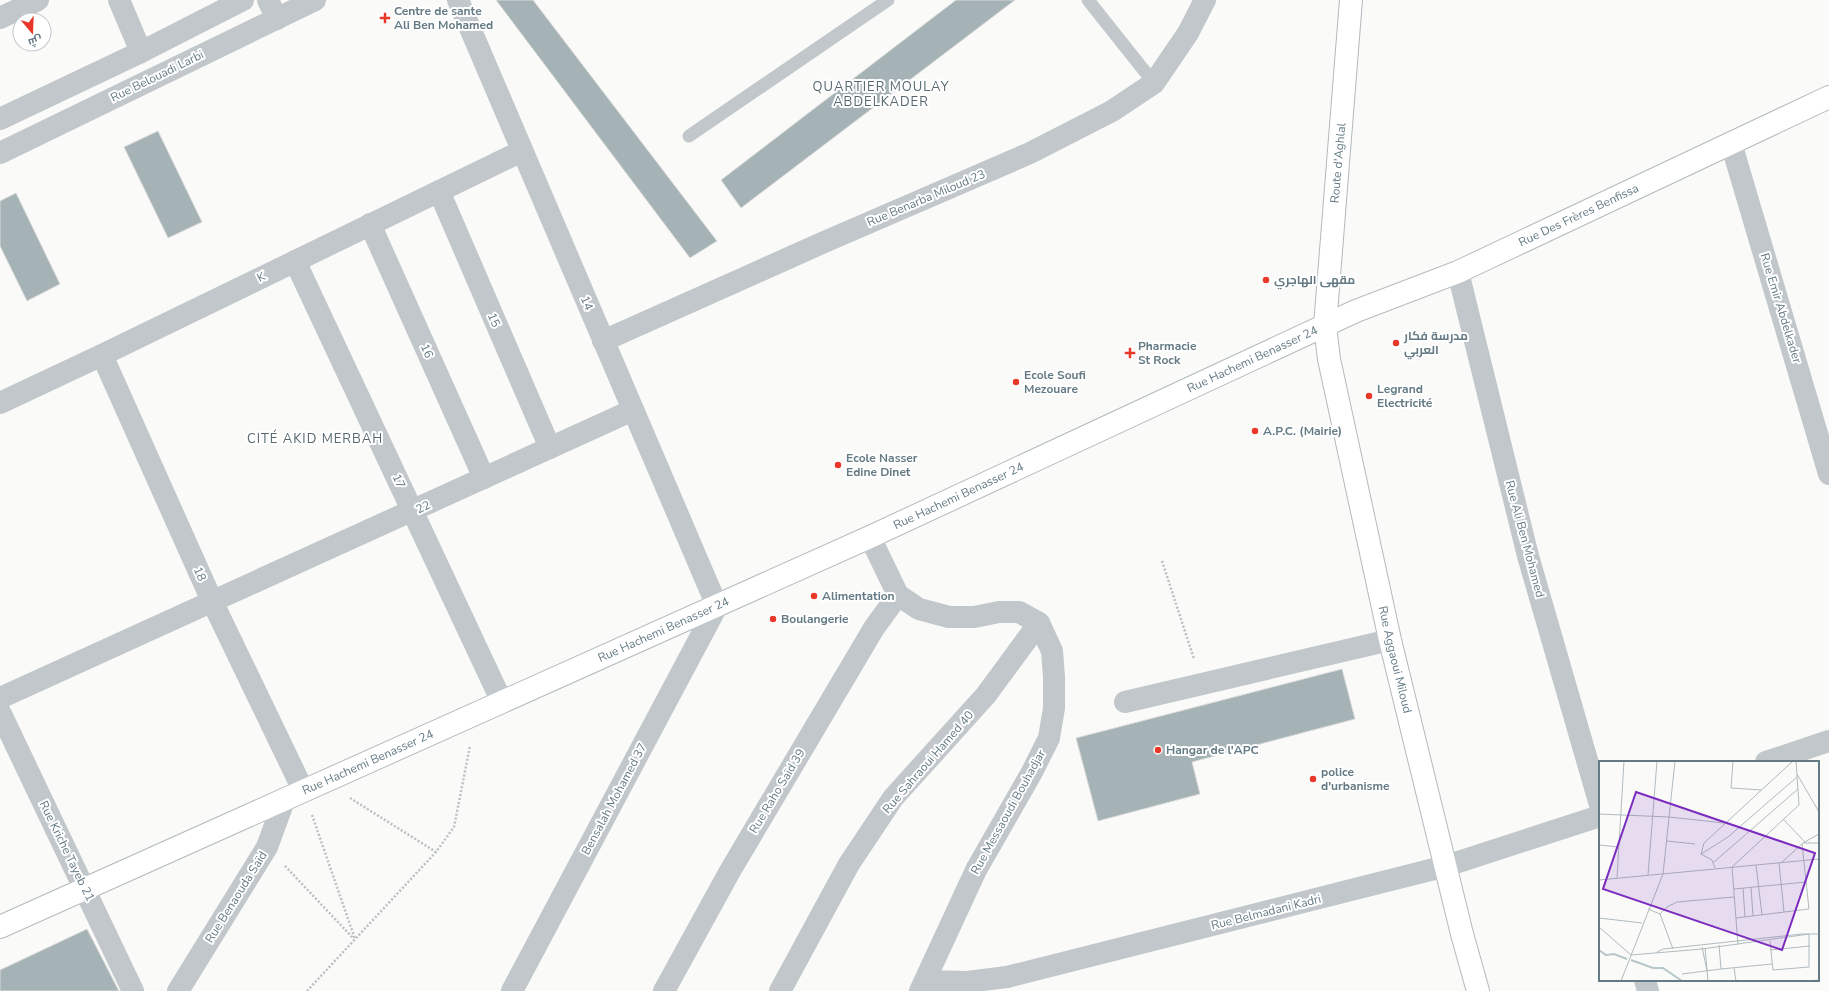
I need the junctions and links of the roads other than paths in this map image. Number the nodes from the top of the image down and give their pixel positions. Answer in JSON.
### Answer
{"nodes":[{"id":1,"x":38,"y":0,"type":"edge"},
{"id":2,"x":119,"y":0,"type":"edge"},
{"id":3,"x":243,"y":0,"type":"edge"},
{"id":4,"x":315,"y":0,"type":"edge"},
{"id":5,"x":458,"y":0,"type":"edge"},
{"id":6,"x":888,"y":0,"type":"edge"},
{"id":7,"x":1088,"y":0,"type":"edge"},
{"id":8,"x":1205,"y":0,"type":"edge"},
{"id":9,"x":1351,"y":0,"type":"edge"},
{"id":10,"x":272,"y":9,"type":"edge"},
{"id":11,"x":0,"y":18,"type":"edge"},
{"id":12,"x":141,"y":52,"type":"junction"},
{"id":13,"x":1154,"y":83,"type":"junction"},
{"id":14,"x":65,"y":87,"type":"junction"},
{"id":15,"x":1829,"y":97,"type":"edge"},
{"id":16,"x":78,"y":114,"type":"junction"},
{"id":17,"x":0,"y":119,"type":"edge"},
{"id":18,"x":689,"y":136,"type":"dead end"},
{"id":19,"x":1731,"y":143,"type":"junction"},
{"id":20,"x":522,"y":151,"type":"junction"},
{"id":21,"x":0,"y":154,"type":"edge"},
{"id":22,"x":439,"y":191,"type":"junction"},
{"id":23,"x":370,"y":224,"type":"junction"},
{"id":24,"x":295,"y":261,"type":"junction"},
{"id":25,"x":1458,"y":272,"type":"junction"},
{"id":26,"x":1325,"y":326,"type":"junction"},
{"id":27,"x":603,"y":341,"type":"junction"},
{"id":28,"x":102,"y":355,"type":"junction"},
{"id":29,"x":0,"y":402,"type":"edge"},
{"id":30,"x":632,"y":410,"type":"junction"},
{"id":31,"x":1823,"y":431,"type":"edge"},
{"id":32,"x":550,"y":448,"type":"junction"},
{"id":33,"x":1829,"y":474,"type":"edge"},
{"id":34,"x":484,"y":478,"type":"junction"},
{"id":35,"x":413,"y":511,"type":"junction"},
{"id":36,"x":870,"y":537,"type":"junction"},
{"id":37,"x":898,"y":595,"type":"junction"},
{"id":38,"x":212,"y":601,"type":"junction"},
{"id":39,"x":717,"y":606,"type":"junction"},
{"id":40,"x":1039,"y":623,"type":"junction"},
{"id":41,"x":1390,"y":640,"type":"junction"},
{"id":42,"x":0,"y":698,"type":"edge"},
{"id":43,"x":502,"y":702,"type":"junction"},
{"id":44,"x":1125,"y":702,"type":"dead end"},
{"id":45,"x":0,"y":712,"type":"edge"},
{"id":46,"x":1829,"y":741,"type":"edge"},
{"id":47,"x":1769,"y":761,"type":"edge"},
{"id":48,"x":294,"y":794,"type":"junction"},
{"id":49,"x":1599,"y":802,"type":"edge"},
{"id":50,"x":1599,"y":816,"type":"edge"},
{"id":51,"x":1446,"y":866,"type":"junction"},
{"id":52,"x":85,"y":888,"type":"junction"},
{"id":53,"x":0,"y":927,"type":"edge"},
{"id":54,"x":1645,"y":981,"type":"edge"},
{"id":55,"x":923,"y":986,"type":"edge"},
{"id":56,"x":134,"y":991,"type":"edge"},
{"id":57,"x":178,"y":991,"type":"edge"},
{"id":58,"x":512,"y":991,"type":"edge"},
{"id":59,"x":664,"y":991,"type":"edge"},
{"id":60,"x":780,"y":991,"type":"edge"},
{"id":61,"x":1478,"y":991,"type":"edge"},
{"id":62,"x":1648,"y":991,"type":"edge"}],
"edges":[{"from":1,"to":11,"type":"street"},
{"from":2,"to":12,"type":"street"},
{"from":3,"to":12,"type":"street"},
{"from":4,"to":10,"type":"street","name":"Rue Belouadi Larbi"},
{"from":5,"to":20,"type":"street","name":"14"},
{"from":6,"to":18,"type":"lane"},
{"from":7,"to":13,"type":"lane"},
{"from":8,"to":13,"type":"street","name":"Rue Benarba Miloud 23"},
{"from":9,"to":26,"type":"main road","name":"Route d'Aghlal"},
{"from":10,"to":16,"type":"street","name":"Rue Belouadi Larbi"},
{"from":12,"to":14,"type":"street"},
{"from":13,"to":27,"type":"street","name":"Rue Benarba Miloud 23"},
{"from":14,"to":16,"type":"street"},
{"from":14,"to":17,"type":"street"},
{"from":15,"to":19,"type":"main road","name":"Rue Des Frères Benfissa"},
{"from":16,"to":21,"type":"street","name":"Rue Belouadi Larbi"},
{"from":19,"to":25,"type":"main road","name":"Rue Des Frères Benfissa"},
{"from":19,"to":31,"type":"street","name":"Rue Emir Abdelkader"},
{"from":20,"to":22,"type":"street","name":"K"},
{"from":20,"to":27,"type":"street","name":"14"},
{"from":22,"to":23,"type":"street","name":"K"},
{"from":22,"to":32,"type":"street","name":"15"},
{"from":23,"to":24,"type":"street","name":"K"},
{"from":23,"to":34,"type":"street","name":"16"},
{"from":24,"to":28,"type":"street","name":"K"},
{"from":24,"to":35,"type":"street","name":"17"},
{"from":25,"to":26,"type":"main road","name":"Rue Des Frères Benfissa"},
{"from":25,"to":49,"type":"street","name":"Rue Ali Ben Mohamed"},
{"from":26,"to":36,"type":"main road","name":"Rue Hachemi Benasser 24"},
{"from":26,"to":41,"type":"main road","name":"Rue Aggaoui Miloud"},
{"from":27,"to":30,"type":"street","name":"14"},
{"from":28,"to":29,"type":"street","name":"K"},
{"from":28,"to":38,"type":"street","name":"18"},
{"from":30,"to":32,"type":"street","name":"22"},
{"from":30,"to":39,"type":"street","name":"14"},
{"from":31,"to":33,"type":"street","name":"Rue Emir Abdelkader"},
{"from":32,"to":34,"type":"street","name":"22"},
{"from":34,"to":35,"type":"street","name":"22"},
{"from":35,"to":38,"type":"street","name":"22"},
{"from":35,"to":43,"type":"street","name":"17"},
{"from":36,"to":37,"type":"street"},
{"from":36,"to":39,"type":"main road","name":"Rue Hachemi Benasser 24"},
{"from":37,"to":40,"type":"street"},
{"from":37,"to":59,"type":"street","name":"Rue Raho Saïd 39"},
{"from":38,"to":42,"type":"street","name":"22"},
{"from":38,"to":48,"type":"street","name":"18"},
{"from":39,"to":43,"type":"main road","name":"Rue Hachemi Benasser 24"},
{"from":39,"to":58,"type":"street","name":"Bensalah Mohamed 37"},
{"from":40,"to":55,"type":"street","name":"Rue Messaoudi Bouhadjar"},
{"from":40,"to":60,"type":"street","name":"Rue Sahraoui Hamed 40"},
{"from":41,"to":44,"type":"street"},
{"from":41,"to":51,"type":"main road","name":"Rue Aggaoui Miloud"},
{"from":43,"to":48,"type":"main road","name":"Rue Hachemi Benasser 24"},
{"from":45,"to":52,"type":"street","name":"Rue Kriche Tayeb 21"},
{"from":46,"to":47,"type":"street"},
{"from":48,"to":52,"type":"main road","name":"Rue Hachemi Benasser 24"},
{"from":48,"to":57,"type":"street","name":"Rue Benaouda Saïd"},
{"from":50,"to":51,"type":"street","name":"Rue Belmadani Kadri"},
{"from":51,"to":55,"type":"street","name":"Rue Belmadani Kadri"},
{"from":51,"to":61,"type":"main road","name":"Rue Aggaoui Miloud"},
{"from":52,"to":53,"type":"main road","name":"Rue Hachemi Benasser 24"},
{"from":52,"to":56,"type":"street","name":"Rue Kriche Tayeb 21"},
{"from":54,"to":62,"type":"street"}]}
